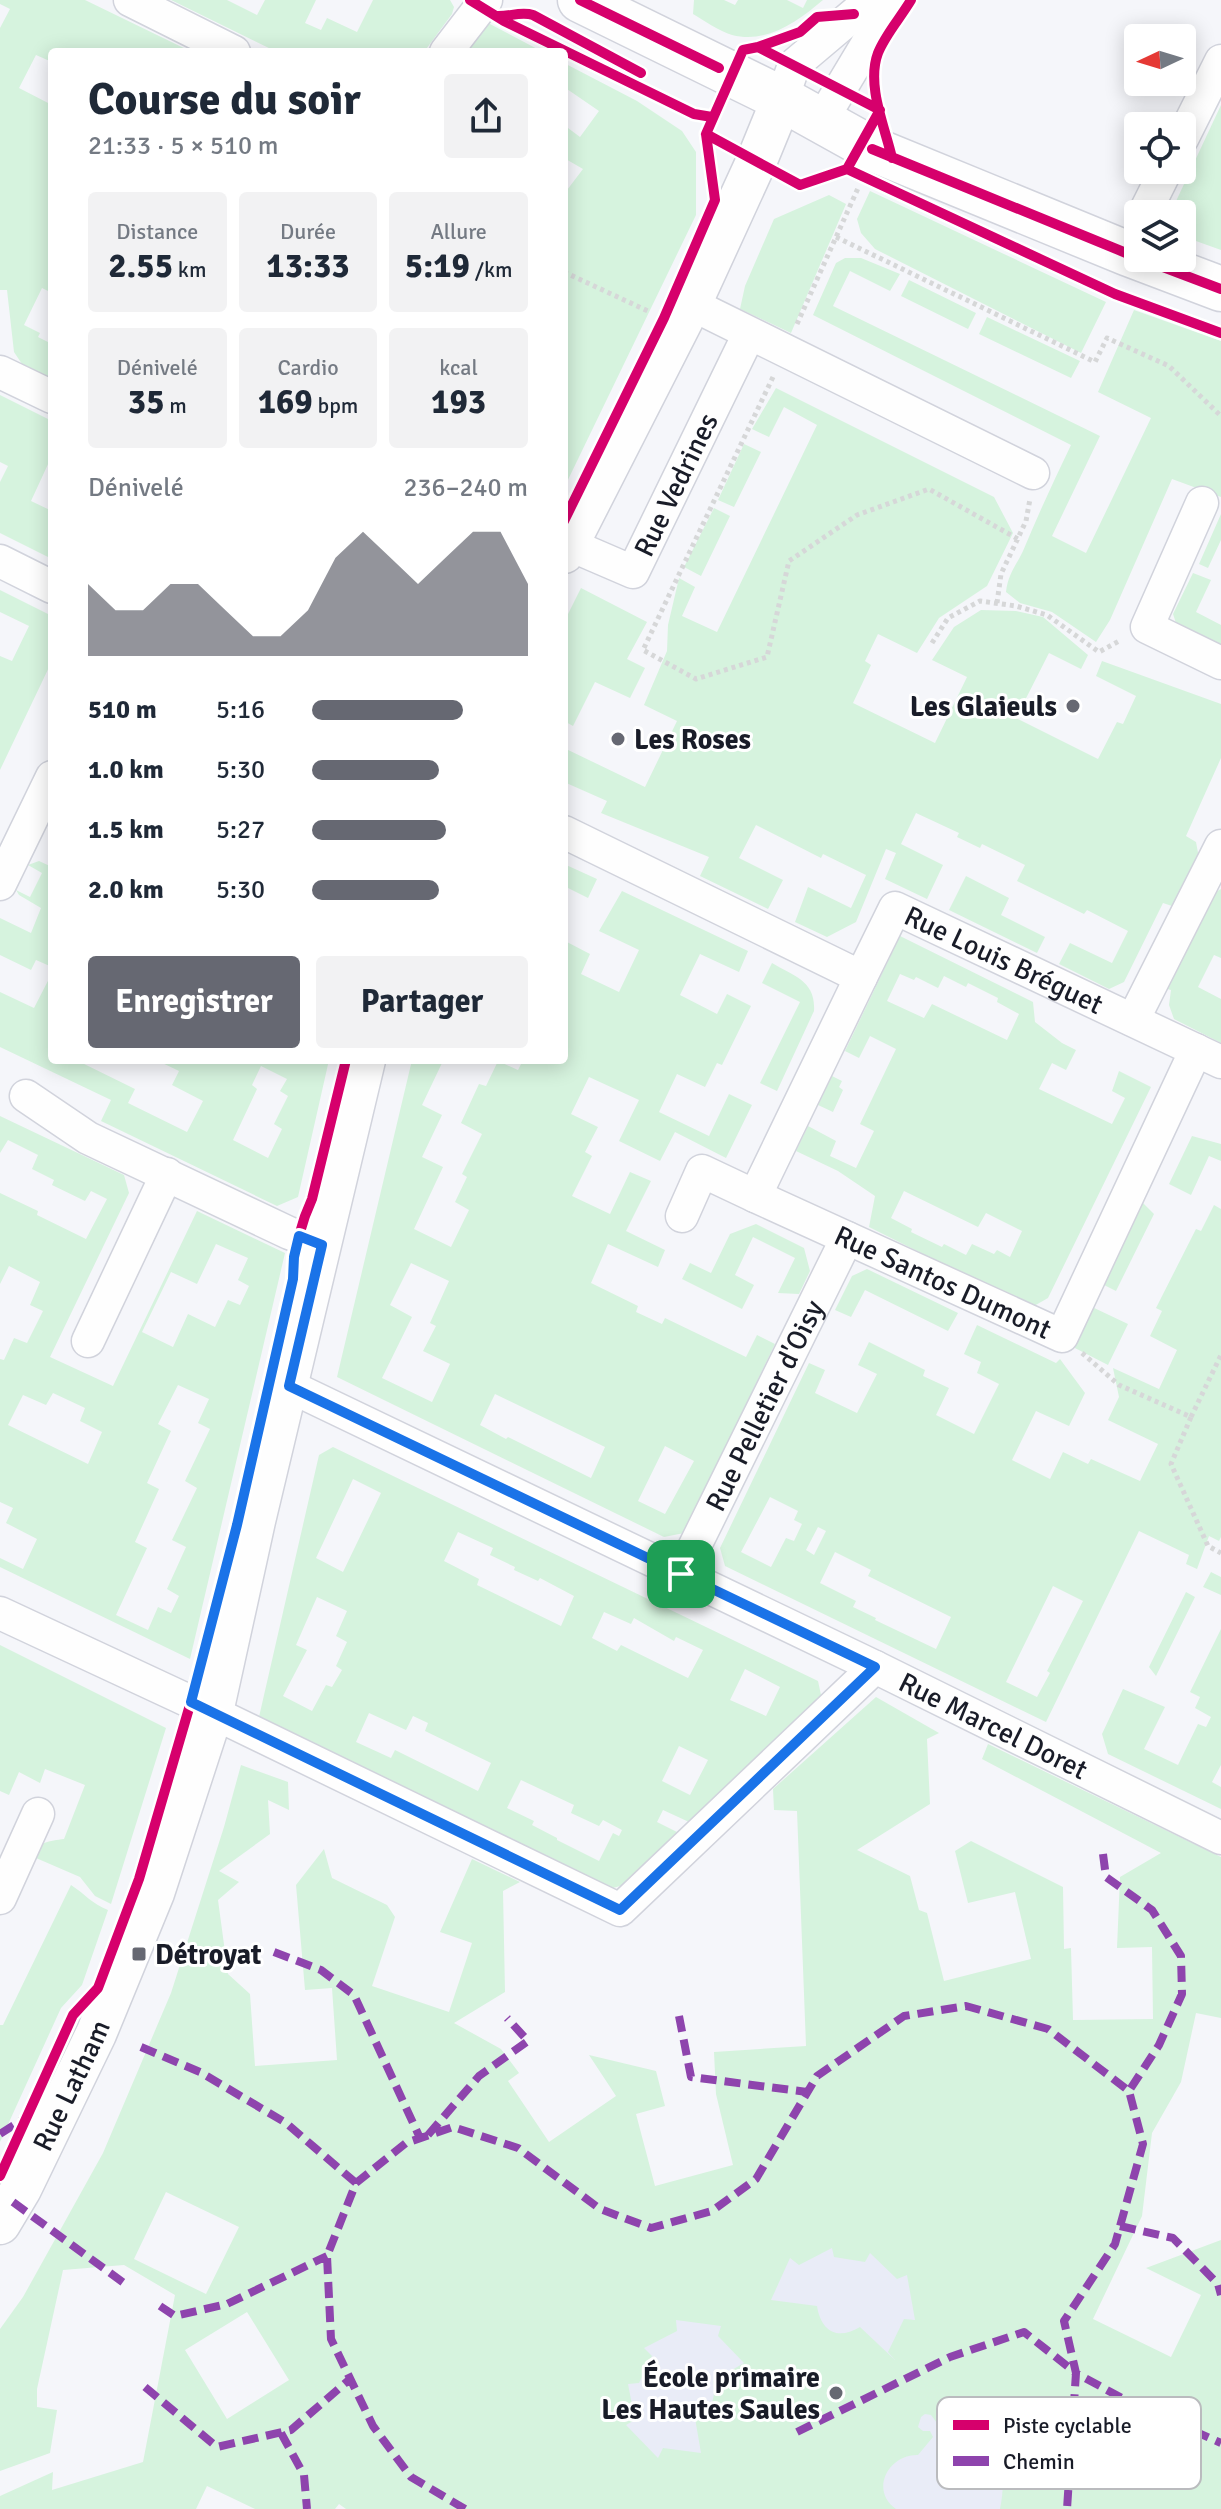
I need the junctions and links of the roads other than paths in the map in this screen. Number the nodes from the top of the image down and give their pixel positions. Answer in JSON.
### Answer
{"nodes":[{"id":1,"x":130,"y":0,"type":"edge"},
{"id":2,"x":486,"y":0,"type":"edge"},
{"id":3,"x":580,"y":0,"type":"edge"},
{"id":4,"x":871,"y":0,"type":"edge"},
{"id":5,"x":890,"y":0,"type":"edge"},
{"id":6,"x":226,"y":48,"type":"edge"},
{"id":7,"x":449,"y":48,"type":"edge"},
{"id":8,"x":1221,"y":61,"type":"edge"},
{"id":9,"x":782,"y":99,"type":"junction"},
{"id":10,"x":1196,"y":112,"type":"edge"},
{"id":11,"x":821,"y":121,"type":"junction"},
{"id":12,"x":1124,"y":238,"type":"edge"},
{"id":13,"x":1190,"y":272,"type":"edge"},
{"id":14,"x":1221,"y":289,"type":"edge"},
{"id":15,"x":686,"y":314,"type":"junction"},
{"id":16,"x":749,"y":334,"type":"junction"},
{"id":17,"x":0,"y":372,"type":"edge"},
{"id":18,"x":48,"y":395,"type":"edge"},
{"id":19,"x":1033,"y":473,"type":"road end"},
{"id":20,"x":1202,"y":503,"type":"dead end"},
{"id":21,"x":568,"y":545,"type":"edge"},
{"id":22,"x":568,"y":550,"type":"edge"},
{"id":23,"x":0,"y":561,"type":"edge"},
{"id":24,"x":48,"y":585,"type":"edge"},
{"id":25,"x":1221,"y":663,"type":"edge"},
{"id":26,"x":48,"y":796,"type":"edge"},
{"id":27,"x":568,"y":834,"type":"edge"},
{"id":28,"x":39,"y":839,"type":"edge"},
{"id":29,"x":1218,"y":861,"type":"edge"},
{"id":30,"x":0,"y":884,"type":"edge"},
{"id":31,"x":861,"y":977,"type":"junction"},
{"id":32,"x":1133,"y":1020,"type":"junction"},
{"id":33,"x":1208,"y":1056,"type":"edge"},
{"id":34,"x":364,"y":1064,"type":"edge"},
{"id":35,"x":26,"y":1096,"type":"dead end"},
{"id":36,"x":167,"y":1174,"type":"junction"},
{"id":37,"x":755,"y":1196,"type":"junction"},
{"id":38,"x":682,"y":1216,"type":"dead end"},
{"id":39,"x":847,"y":1238,"type":"junction"},
{"id":40,"x":322,"y":1245,"type":"junction"},
{"id":41,"x":88,"y":1341,"type":"dead end"},
{"id":42,"x":289,"y":1386,"type":"junction"},
{"id":43,"x":681,"y":1574,"type":"junction"},
{"id":44,"x":0,"y":1613,"type":"edge"},
{"id":45,"x":875,"y":1667,"type":"junction"},
{"id":46,"x":213,"y":1712,"type":"junction"},
{"id":47,"x":38,"y":1814,"type":"dead end"},
{"id":48,"x":1221,"y":1838,"type":"edge"},
{"id":49,"x":0,"y":1898,"type":"edge"},
{"id":50,"x":0,"y":2224,"type":"edge"}],
"edges":[{"from":1,"to":6,"type":"street"},
{"from":2,"to":7,"type":"street"},
{"from":3,"to":9,"type":"main road"},
{"from":4,"to":9,"type":"street"},
{"from":5,"to":11,"type":"street"},
{"from":8,"to":10,"type":"street"},
{"from":9,"to":11,"type":"main road"},
{"from":9,"to":15,"type":"street"},
{"from":11,"to":12,"type":"main road"},
{"from":13,"to":14,"type":"main road"},
{"from":15,"to":16,"type":"street"},
{"from":15,"to":21,"type":"street"},
{"from":16,"to":19,"type":"street"},
{"from":16,"to":22,"type":"street","name":"Rue Vedrines"},
{"from":17,"to":18,"type":"street"},
{"from":20,"to":25,"type":"street"},
{"from":23,"to":24,"type":"street"},
{"from":26,"to":28,"type":"street"},
{"from":27,"to":31,"type":"street"},
{"from":28,"to":30,"type":"street"},
{"from":29,"to":32,"type":"street"},
{"from":31,"to":32,"type":"street","name":"Rue Louis Bréguet"},
{"from":31,"to":37,"type":"street"},
{"from":32,"to":33,"type":"street","name":"Rue Louis Bréguet"},
{"from":33,"to":39,"type":"street","name":"Rue Santos Dumont"},
{"from":34,"to":40,"type":"street","name":"Rue Latham"},
{"from":35,"to":36,"type":"street"},
{"from":36,"to":40,"type":"street"},
{"from":36,"to":41,"type":"street"},
{"from":37,"to":38,"type":"street","name":"Rue Santos Dumont"},
{"from":37,"to":39,"type":"street","name":"Rue Santos Dumont"},
{"from":39,"to":43,"type":"street","name":"Rue Pelletier d'Oisy"},
{"from":40,"to":42,"type":"street","name":"Rue Latham"},
{"from":42,"to":43,"type":"street","name":"Rue Marcel Doret"},
{"from":42,"to":46,"type":"street","name":"Rue Latham"},
{"from":43,"to":45,"type":"street","name":"Rue Marcel Doret"},
{"from":44,"to":46,"type":"street"},
{"from":45,"to":46,"type":"street"},
{"from":45,"to":48,"type":"street","name":"Rue Marcel Doret"},
{"from":46,"to":50,"type":"street","name":"Rue Latham"},
{"from":47,"to":49,"type":"street"}]}
